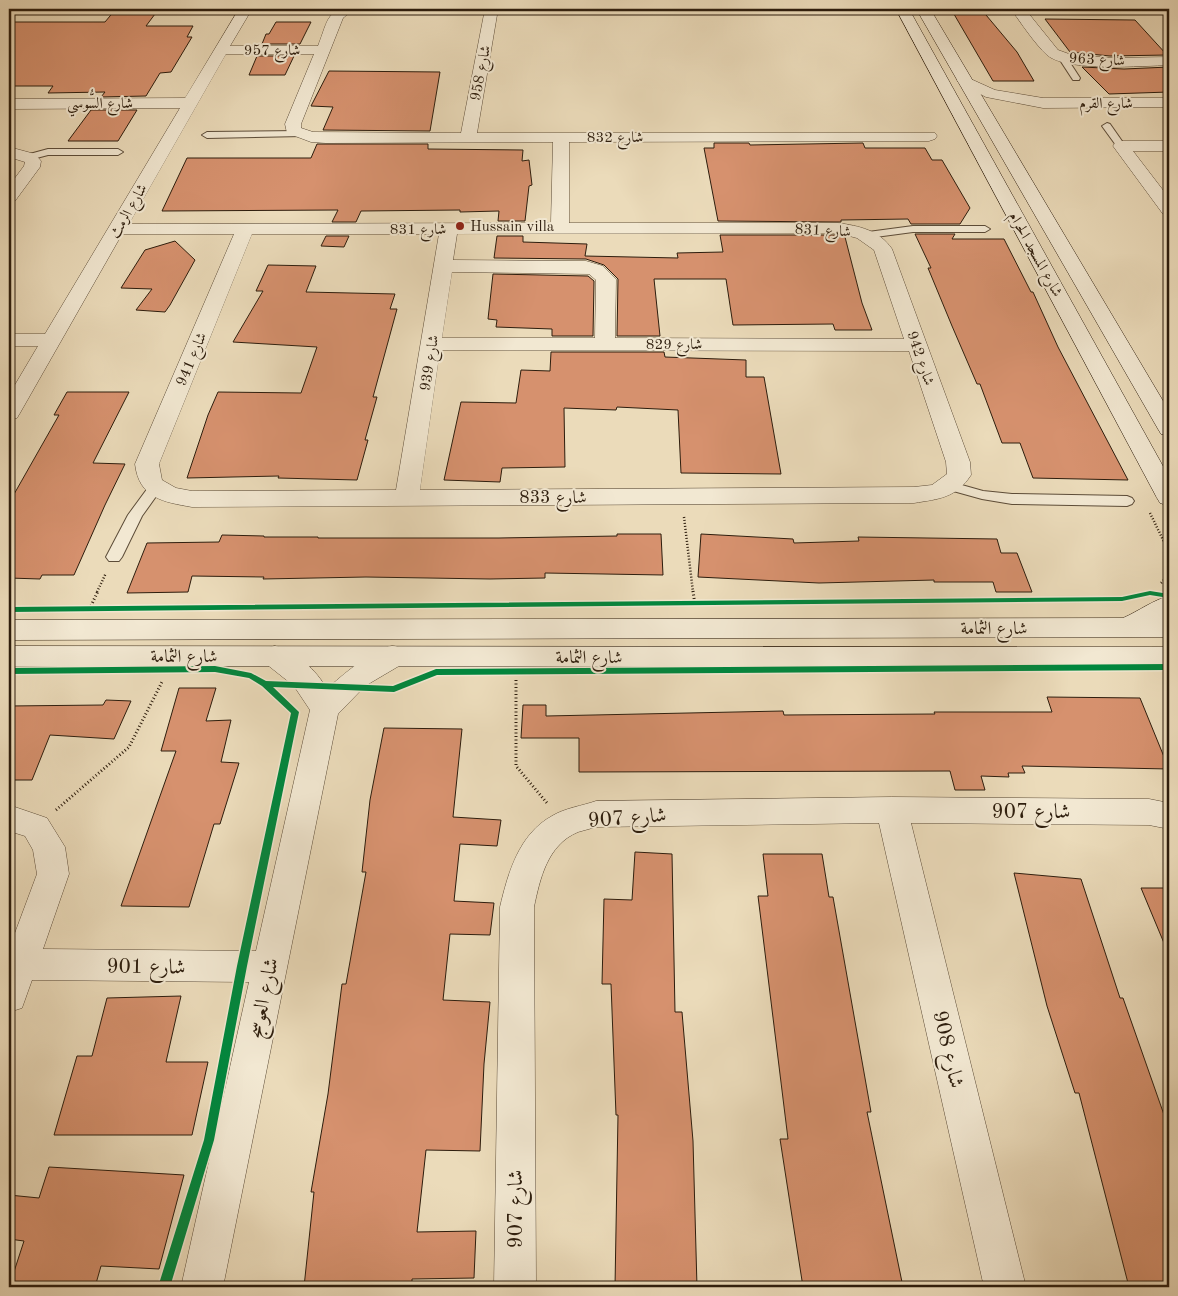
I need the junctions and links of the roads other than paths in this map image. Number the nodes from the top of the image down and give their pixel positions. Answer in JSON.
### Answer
{"nodes":[{"id":1,"x":245,"y":9,"type":"edge"},
{"id":2,"x":492,"y":9,"type":"edge"},
{"id":3,"x":902,"y":9,"type":"edge"},
{"id":4,"x":923,"y":9,"type":"edge"},
{"id":5,"x":1018,"y":9,"type":"edge"},
{"id":6,"x":349,"y":10,"type":"edge"},
{"id":7,"x":221,"y":50,"type":"junction"},
{"id":8,"x":324,"y":50,"type":"junction"},
{"id":9,"x":1062,"y":57,"type":"junction"},
{"id":10,"x":1169,"y":61,"type":"edge"},
{"id":11,"x":1076,"y":78,"type":"dead end"},
{"id":12,"x":964,"y":80,"type":"junction"},
{"id":13,"x":1043,"y":102,"type":"junction"},
{"id":14,"x":190,"y":103,"type":"junction"},
{"id":15,"x":1169,"y":103,"type":"edge"},
{"id":16,"x":9,"y":104,"type":"edge"},
{"id":17,"x":991,"y":124,"type":"junction"},
{"id":18,"x":1107,"y":126,"type":"dead end"},
{"id":19,"x":300,"y":134,"type":"junction"},
{"id":20,"x":207,"y":135,"type":"dead end"},
{"id":21,"x":929,"y":136,"type":"dead end"},
{"id":22,"x":561,"y":137,"type":"junction"},
{"id":23,"x":468,"y":138,"type":"junction"},
{"id":24,"x":1121,"y":146,"type":"junction"},
{"id":25,"x":1169,"y":146,"type":"edge"},
{"id":26,"x":9,"y":152,"type":"edge"},
{"id":27,"x":118,"y":152,"type":"dead end"},
{"id":28,"x":29,"y":157,"type":"junction"},
{"id":29,"x":9,"y":197,"type":"edge"},
{"id":30,"x":1169,"y":210,"type":"edge"},
{"id":31,"x":117,"y":229,"type":"junction"},
{"id":32,"x":245,"y":229,"type":"junction"},
{"id":33,"x":449,"y":229,"type":"junction"},
{"id":34,"x":560,"y":229,"type":"junction"},
{"id":35,"x":986,"y":229,"type":"dead end"},
{"id":36,"x":868,"y":234,"type":"junction"},
{"id":37,"x":444,"y":266,"type":"junction"},
{"id":38,"x":9,"y":340,"type":"edge"},
{"id":39,"x":51,"y":340,"type":"junction"},
{"id":40,"x":432,"y":344,"type":"junction"},
{"id":41,"x":605,"y":344,"type":"junction"},
{"id":42,"x":916,"y":345,"type":"junction"},
{"id":43,"x":9,"y":412,"type":"edge"},
{"id":44,"x":1169,"y":429,"type":"edge"},
{"id":45,"x":951,"y":486,"type":"junction"},
{"id":46,"x":155,"y":488,"type":"junction"},
{"id":47,"x":407,"y":498,"type":"junction"},
{"id":48,"x":1169,"y":498,"type":"edge"},
{"id":49,"x":1127,"y":501,"type":"dead end"},
{"id":50,"x":114,"y":557,"type":"road end"},
{"id":51,"x":1169,"y":605,"type":"edge"},
{"id":52,"x":1169,"y":627,"type":"edge"},
{"id":53,"x":1124,"y":628,"type":"junction"},
{"id":54,"x":9,"y":630,"type":"edge"},
{"id":55,"x":1169,"y":643,"type":"edge"},
{"id":56,"x":9,"y":656,"type":"edge"},
{"id":57,"x":274,"y":656,"type":"junction"},
{"id":58,"x":394,"y":656,"type":"junction"},
{"id":59,"x":818,"y":656,"type":"junction"},
{"id":60,"x":1169,"y":657,"type":"edge"},
{"id":61,"x":324,"y":710,"type":"junction"},
{"id":62,"x":892,"y":810,"type":"junction"},
{"id":63,"x":1169,"y":816,"type":"edge"},
{"id":64,"x":22,"y":823,"type":"edge"},
{"id":65,"x":22,"y":964,"type":"junction"},
{"id":66,"x":270,"y":967,"type":"junction"},
{"id":67,"x":9,"y":996,"type":"edge"},
{"id":68,"x":202,"y":1287,"type":"edge"},
{"id":69,"x":515,"y":1287,"type":"edge"},
{"id":70,"x":1005,"y":1287,"type":"edge"}],
"edges":[{"from":1,"to":7,"type":"street","name":"شارع الرمث"},
{"from":2,"to":23,"type":"street","name":"شارع 958"},
{"from":3,"to":48,"type":"street","name":"شارع المسجد الحرام"},
{"from":4,"to":12,"type":"street","name":"شارع المسجد الحرام"},
{"from":5,"to":9,"type":"street","name":"شارع 963"},
{"from":6,"to":8,"type":"street","name":"شارع 957"},
{"from":7,"to":8,"type":"street","name":"شارع 957"},
{"from":7,"to":14,"type":"street","name":"شارع الرمث"},
{"from":8,"to":19,"type":"street","name":"شارع 957"},
{"from":9,"to":10,"type":"street","name":"شارع 963"},
{"from":9,"to":11,"type":"lane"},
{"from":12,"to":13,"type":"street","name":"شارع القرم"},
{"from":12,"to":17,"type":"street","name":"شارع المسجد الحرام"},
{"from":13,"to":15,"type":"street","name":"شارع القرم"},
{"from":13,"to":17,"type":"street","name":"شارع القرم"},
{"from":14,"to":16,"type":"street","name":"شارع السُّوسي"},
{"from":14,"to":31,"type":"street","name":"شارع الرمث"},
{"from":17,"to":44,"type":"street","name":"شارع المسجد الحرام"},
{"from":18,"to":24,"type":"lane"},
{"from":19,"to":20,"type":"lane"},
{"from":19,"to":23,"type":"street","name":"شارع 832"},
{"from":21,"to":22,"type":"street","name":"شارع 832"},
{"from":22,"to":23,"type":"street","name":"شارع 832"},
{"from":22,"to":34,"type":"street"},
{"from":24,"to":25,"type":"street"},
{"from":24,"to":30,"type":"street"},
{"from":26,"to":28,"type":"street"},
{"from":27,"to":28,"type":"lane"},
{"from":28,"to":29,"type":"street"},
{"from":31,"to":32,"type":"street","name":"شارع 831"},
{"from":31,"to":39,"type":"street","name":"شارع الرمث"},
{"from":32,"to":33,"type":"street","name":"شارع 831"},
{"from":32,"to":46,"type":"street","name":"شارع 941"},
{"from":33,"to":34,"type":"street","name":"شارع 831"},
{"from":33,"to":37,"type":"street","name":"شارع 939"},
{"from":34,"to":36,"type":"street","name":"شارع 831"},
{"from":35,"to":36,"type":"lane"},
{"from":36,"to":42,"type":"street","name":"شارع 942"},
{"from":37,"to":40,"type":"street","name":"شارع 939"},
{"from":37,"to":41,"type":"street"},
{"from":38,"to":39,"type":"street"},
{"from":39,"to":43,"type":"street","name":"شارع الرمث"},
{"from":40,"to":41,"type":"street","name":"شارع 829"},
{"from":40,"to":47,"type":"street","name":"شارع 939"},
{"from":41,"to":42,"type":"street","name":"شارع 829"},
{"from":42,"to":45,"type":"street","name":"شارع 942"},
{"from":45,"to":47,"type":"street","name":"شارع 833"},
{"from":45,"to":49,"type":"lane"},
{"from":46,"to":47,"type":"street","name":"شارع 833"},
{"from":46,"to":50,"type":"lane"},
{"from":51,"to":53,"type":"street"},
{"from":52,"to":53,"type":"street","name":"شارع الثمامة"},
{"from":53,"to":54,"type":"street","name":"شارع الثمامة"},
{"from":55,"to":59,"type":"street"},
{"from":56,"to":57,"type":"street","name":"شارع الثمامة"},
{"from":57,"to":58,"type":"street","name":"شارع الثمامة"},
{"from":57,"to":61,"type":"street"},
{"from":58,"to":59,"type":"street","name":"شارع الثمامة"},
{"from":58,"to":61,"type":"street"},
{"from":59,"to":60,"type":"street","name":"شارع الثمامة"},
{"from":61,"to":66,"type":"street","name":"شارع العوسج"},
{"from":62,"to":63,"type":"street","name":"شارع 907"},
{"from":62,"to":69,"type":"street","name":"شارع 907"},
{"from":62,"to":70,"type":"street","name":"شارع 908"},
{"from":64,"to":65,"type":"street"},
{"from":65,"to":66,"type":"street","name":"شارع 901"},
{"from":65,"to":67,"type":"street"},
{"from":66,"to":68,"type":"street","name":"شارع العوسج"}]}
